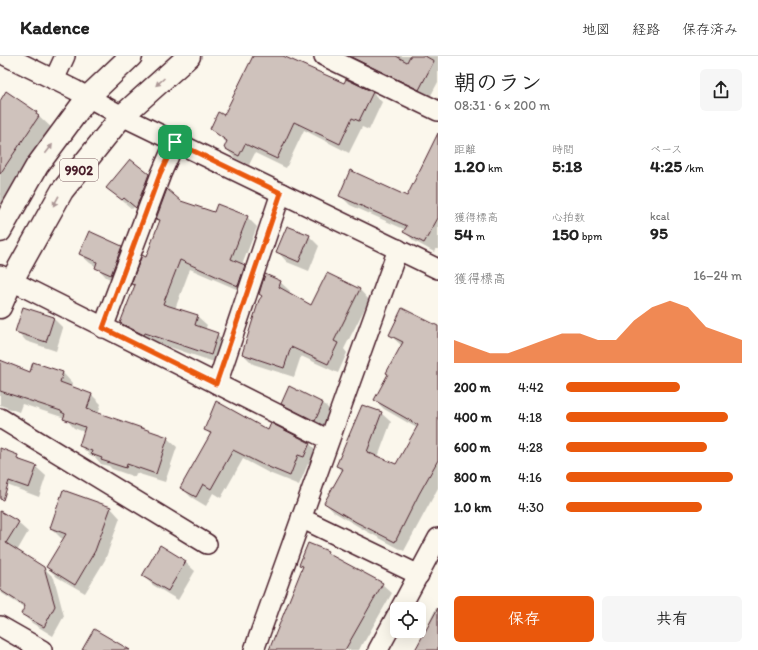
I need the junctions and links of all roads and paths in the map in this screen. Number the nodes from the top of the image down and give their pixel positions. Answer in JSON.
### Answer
{"nodes":[{"id":1,"x":6,"y":56,"type":"edge"},
{"id":2,"x":65,"y":56,"type":"edge"},
{"id":3,"x":132,"y":56,"type":"edge"},
{"id":4,"x":189,"y":56,"type":"edge"},
{"id":5,"x":324,"y":56,"type":"edge"},
{"id":6,"x":54,"y":80,"type":"junction"},
{"id":7,"x":88,"y":97,"type":"junction"},
{"id":8,"x":438,"y":111,"type":"edge"},
{"id":9,"x":122,"y":116,"type":"junction"},
{"id":10,"x":175,"y":142,"type":"junction"},
{"id":11,"x":281,"y":193,"type":"junction"},
{"id":12,"x":0,"y":231,"type":"edge"},
{"id":13,"x":398,"y":249,"type":"junction"},
{"id":14,"x":438,"y":269,"type":"edge"},
{"id":15,"x":5,"y":278,"type":"edge"},
{"id":16,"x":0,"y":307,"type":"edge"},
{"id":17,"x":103,"y":328,"type":"junction"},
{"id":18,"x":216,"y":384,"type":"junction"},
{"id":19,"x":0,"y":418,"type":"edge"},
{"id":20,"x":329,"y":440,"type":"junction"},
{"id":21,"x":301,"y":518,"type":"junction"},
{"id":22,"x":438,"y":538,"type":"edge"},
{"id":23,"x":207,"y":544,"type":"dead end"},
{"id":24,"x":419,"y":575,"type":"junction"},
{"id":25,"x":404,"y":602,"type":"edge"},
{"id":26,"x":0,"y":626,"type":"edge"},
{"id":27,"x":390,"y":628,"type":"edge"},
{"id":28,"x":42,"y":650,"type":"edge"},
{"id":29,"x":254,"y":650,"type":"edge"},
{"id":30,"x":378,"y":650,"type":"edge"}],
"edges":[{"from":1,"to":6,"type":"street"},
{"from":2,"to":6,"type":"street"},
{"from":3,"to":7,"type":"main road","number":"9902"},
{"from":4,"to":9,"type":"main road","number":"9902","one_way":true},
{"from":5,"to":8,"type":"street"},
{"from":6,"to":7,"type":"street"},
{"from":7,"to":9,"type":"street"},
{"from":12,"to":7,"type":"main road","number":"9902","one_way":true},
{"from":9,"to":10,"type":"street"},
{"from":9,"to":15,"type":"main road","number":"9902","one_way":true},
{"from":10,"to":11,"type":"street"},
{"from":10,"to":17,"type":"street"},
{"from":11,"to":13,"type":"street"},
{"from":11,"to":18,"type":"street"},
{"from":13,"to":14,"type":"street"},
{"from":13,"to":20,"type":"street"},
{"from":15,"to":16,"type":"main road","number":"9902"},
{"from":15,"to":17,"type":"street"},
{"from":17,"to":18,"type":"street"},
{"from":18,"to":20,"type":"street"},
{"from":19,"to":23,"type":"street"},
{"from":20,"to":21,"type":"street"},
{"from":21,"to":24,"type":"street"},
{"from":21,"to":29,"type":"street"},
{"from":22,"to":24,"type":"street"},
{"from":24,"to":25,"type":"street"},
{"from":26,"to":28,"type":"street"},
{"from":27,"to":30,"type":"street"}]}
